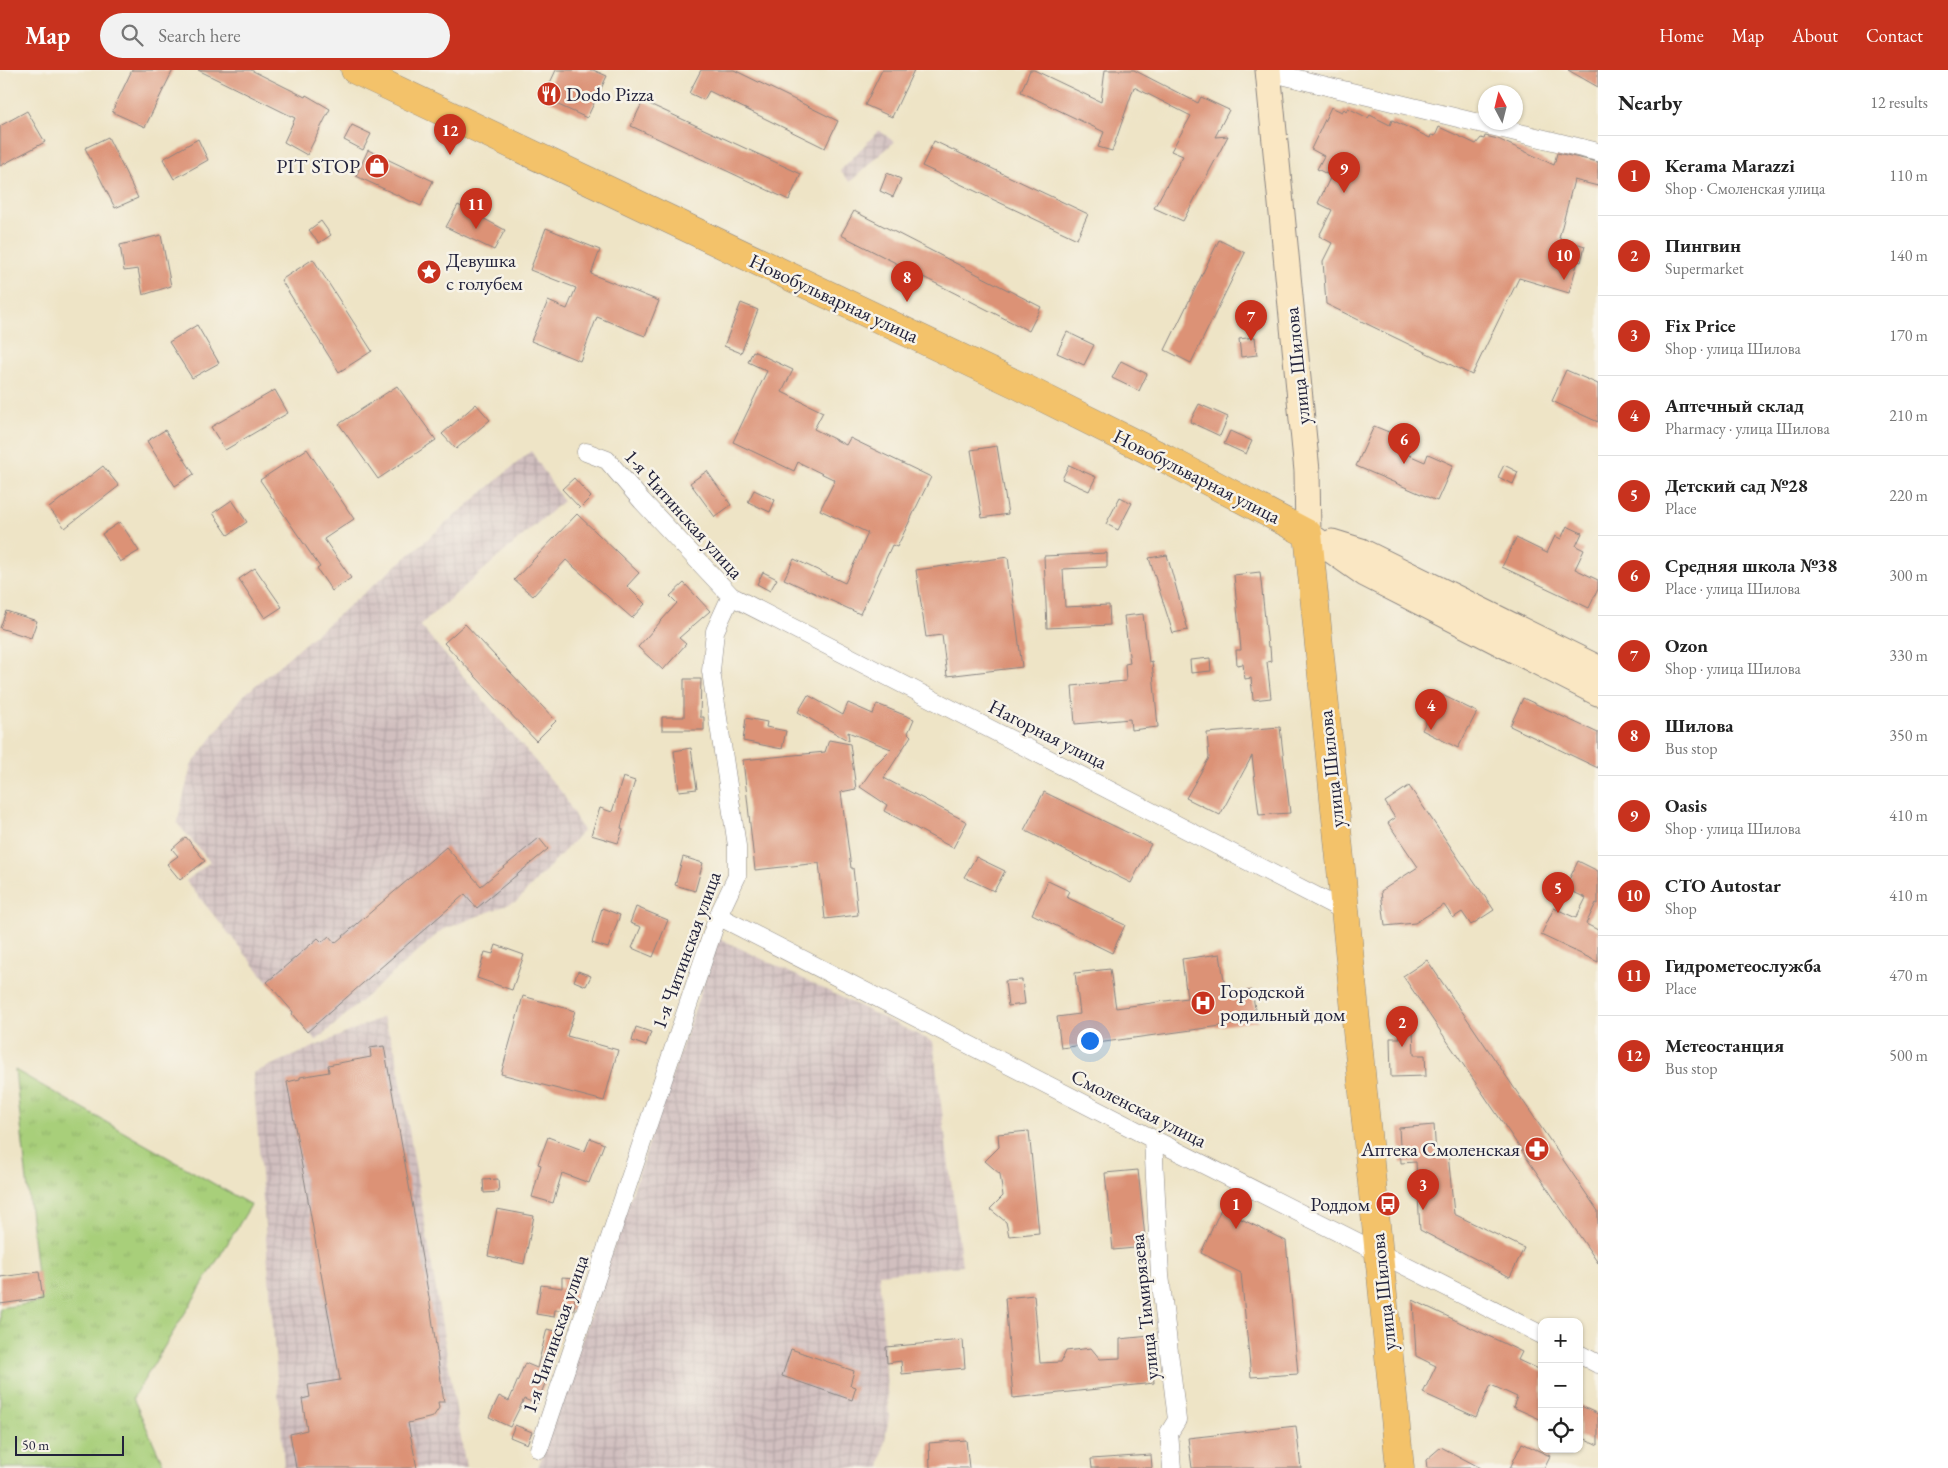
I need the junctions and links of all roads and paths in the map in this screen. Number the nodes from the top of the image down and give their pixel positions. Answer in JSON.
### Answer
{"nodes":[{"id":1,"x":355,"y":70,"type":"edge"},
{"id":2,"x":1269,"y":71,"type":"edge"},
{"id":3,"x":1598,"y":152,"type":"edge"},
{"id":4,"x":586,"y":452,"type":"dead end"},
{"id":5,"x":1308,"y":534,"type":"junction"},
{"id":6,"x":731,"y":596,"type":"junction"},
{"id":7,"x":1598,"y":668,"type":"edge"},
{"id":8,"x":1598,"y":693,"type":"edge"},
{"id":9,"x":1345,"y":911,"type":"junction"},
{"id":10,"x":718,"y":916,"type":"junction"},
{"id":11,"x":1153,"y":1139,"type":"junction"},
{"id":12,"x":1379,"y":1253,"type":"junction"},
{"id":13,"x":1538,"y":1333,"type":"edge"},
{"id":14,"x":1583,"y":1356,"type":"edge"},
{"id":15,"x":1598,"y":1364,"type":"edge"},
{"id":16,"x":539,"y":1449,"type":"dead end"},
{"id":17,"x":1172,"y":1468,"type":"edge"},
{"id":18,"x":1400,"y":1468,"type":"edge"}],
"edges":[{"from":1,"to":5,"type":"main road","name":"Новобульварная улица"},
{"from":2,"to":3,"type":"street"},
{"from":2,"to":5,"type":"main road","name":"улица Шилова"},
{"from":4,"to":6,"type":"street","name":"1-я Читинская улица"},
{"from":5,"to":7,"type":"main road","name":"Новобульварная улица"},
{"from":5,"to":8,"type":"main road","name":"Новобульварная улица"},
{"from":5,"to":9,"type":"main road","name":"улица Шилова"},
{"from":6,"to":9,"type":"street","name":"Нагорная улица"},
{"from":6,"to":10,"type":"street","name":"1-я Читинская улица"},
{"from":9,"to":12,"type":"main road","name":"улица Шилова"},
{"from":10,"to":11,"type":"street","name":"Смоленская улица"},
{"from":10,"to":16,"type":"street","name":"1-я Читинская улица"},
{"from":11,"to":12,"type":"street","name":"Смоленская улица"},
{"from":11,"to":17,"type":"street","name":"улица Тимирязева"},
{"from":12,"to":13,"type":"street","name":"Смоленская улица"},
{"from":12,"to":18,"type":"main road","name":"улица Шилова"},
{"from":14,"to":15,"type":"street"}]}
